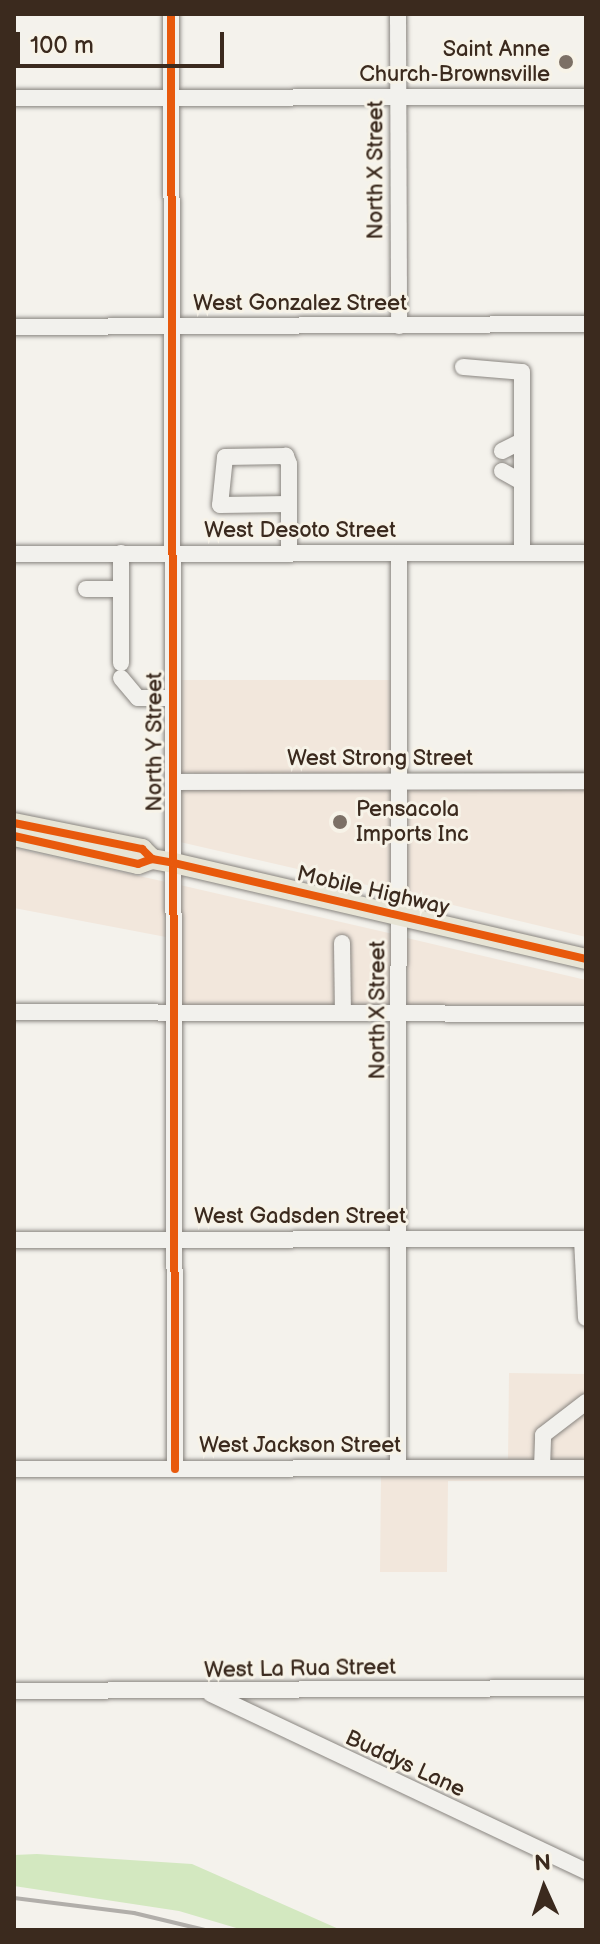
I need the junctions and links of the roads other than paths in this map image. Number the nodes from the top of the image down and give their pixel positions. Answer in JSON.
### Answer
{"nodes":[{"id":1,"x":171,"y":14,"type":"edge"},
{"id":2,"x":398,"y":14,"type":"edge"},
{"id":3,"x":586,"y":97,"type":"edge"},
{"id":4,"x":14,"y":98,"type":"edge"},
{"id":5,"x":172,"y":98,"type":"junction"},
{"id":6,"x":398,"y":98,"type":"junction"},
{"id":7,"x":586,"y":324,"type":"edge"},
{"id":8,"x":172,"y":326,"type":"junction"},
{"id":9,"x":399,"y":326,"type":"junction"},
{"id":10,"x":14,"y":327,"type":"edge"},
{"id":11,"x":463,"y":367,"type":"dead end"},
{"id":12,"x":522,"y":441,"type":"junction"},
{"id":13,"x":502,"y":451,"type":"dead end"},
{"id":14,"x":502,"y":471,"type":"dead end"},
{"id":15,"x":522,"y":482,"type":"junction"},
{"id":16,"x":289,"y":504,"type":"junction"},
{"id":17,"x":121,"y":553,"type":"junction"},
{"id":18,"x":173,"y":553,"type":"junction"},
{"id":19,"x":289,"y":553,"type":"junction"},
{"id":20,"x":399,"y":553,"type":"junction"},
{"id":21,"x":522,"y":553,"type":"junction"},
{"id":22,"x":586,"y":553,"type":"edge"},
{"id":23,"x":14,"y":554,"type":"edge"},
{"id":24,"x":86,"y":589,"type":"dead end"},
{"id":25,"x":121,"y":589,"type":"junction"},
{"id":26,"x":173,"y":698,"type":"junction"},
{"id":27,"x":586,"y":781,"type":"edge"},
{"id":28,"x":173,"y":782,"type":"junction"},
{"id":29,"x":399,"y":782,"type":"junction"},
{"id":30,"x":14,"y":823,"type":"edge"},
{"id":31,"x":14,"y":836,"type":"edge"},
{"id":32,"x":152,"y":859,"type":"junction"},
{"id":33,"x":174,"y":863,"type":"junction"},
{"id":34,"x":400,"y":916,"type":"junction"},
{"id":35,"x":342,"y":943,"type":"dead end"},
{"id":36,"x":586,"y":959,"type":"edge"},
{"id":37,"x":14,"y":1012,"type":"edge"},
{"id":38,"x":173,"y":1013,"type":"junction"},
{"id":39,"x":343,"y":1013,"type":"junction"},
{"id":40,"x":400,"y":1013,"type":"junction"},
{"id":41,"x":586,"y":1014,"type":"edge"},
{"id":42,"x":174,"y":1239,"type":"junction"},
{"id":43,"x":584,"y":1239,"type":"edge"},
{"id":44,"x":14,"y":1240,"type":"edge"},
{"id":45,"x":399,"y":1240,"type":"junction"},
{"id":46,"x":586,"y":1318,"type":"edge"},
{"id":47,"x":586,"y":1402,"type":"edge"},
{"id":48,"x":398,"y":1468,"type":"junction"},
{"id":49,"x":542,"y":1468,"type":"junction"},
{"id":50,"x":586,"y":1468,"type":"edge"},
{"id":51,"x":14,"y":1469,"type":"edge"},
{"id":52,"x":175,"y":1469,"type":"junction"},
{"id":53,"x":586,"y":1688,"type":"edge"},
{"id":54,"x":14,"y":1691,"type":"edge"},
{"id":55,"x":209,"y":1692,"type":"junction"},
{"id":56,"x":586,"y":1871,"type":"edge"}],
"edges":[{"from":1,"to":5,"type":"street","name":"North Y Street"},
{"from":2,"to":6,"type":"street","name":"North X Street"},
{"from":3,"to":6,"type":"street"},
{"from":4,"to":5,"type":"street"},
{"from":5,"to":6,"type":"street"},
{"from":5,"to":8,"type":"street","name":"North Y Street"},
{"from":6,"to":9,"type":"street","name":"North X Street"},
{"from":7,"to":9,"type":"street","name":"West Gonzalez Street"},
{"from":8,"to":9,"type":"street","name":"West Gonzalez Street"},
{"from":8,"to":10,"type":"street","name":"West Gonzalez Street"},
{"from":8,"to":18,"type":"street","name":"North Y Street"},
{"from":11,"to":12,"type":"street"},
{"from":12,"to":13,"type":"street"},
{"from":12,"to":15,"type":"street"},
{"from":14,"to":15,"type":"street"},
{"from":15,"to":21,"type":"street"},
{"from":16,"to":16,"type":"street"},
{"from":16,"to":19,"type":"street"},
{"from":17,"to":18,"type":"street","name":"West Desoto Street"},
{"from":17,"to":23,"type":"street","name":"West Desoto Street"},
{"from":17,"to":25,"type":"street"},
{"from":18,"to":19,"type":"street","name":"West Desoto Street"},
{"from":18,"to":26,"type":"street","name":"North Y Street"},
{"from":19,"to":20,"type":"street","name":"West Desoto Street"},
{"from":20,"to":21,"type":"street","name":"West Desoto Street"},
{"from":20,"to":29,"type":"street","name":"North X Street"},
{"from":21,"to":22,"type":"street","name":"West Desoto Street"},
{"from":24,"to":25,"type":"street"},
{"from":25,"to":26,"type":"street"},
{"from":26,"to":28,"type":"street","name":"North Y Street"},
{"from":27,"to":29,"type":"street","name":"West Strong Street"},
{"from":28,"to":29,"type":"street","name":"West Strong Street"},
{"from":28,"to":33,"type":"street","name":"North Y Street"},
{"from":29,"to":34,"type":"street","name":"North X Street"},
{"from":30,"to":32,"type":"main road","name":"Mobile Highway"},
{"from":31,"to":32,"type":"main road","name":"Mobile Highway"},
{"from":32,"to":33,"type":"main road","name":"Mobile Highway"},
{"from":33,"to":34,"type":"main road","name":"Mobile Highway"},
{"from":33,"to":38,"type":"street","name":"North Y Street"},
{"from":34,"to":36,"type":"main road","name":"Mobile Highway"},
{"from":34,"to":40,"type":"street","name":"North X Street"},
{"from":35,"to":39,"type":"street"},
{"from":37,"to":38,"type":"street"},
{"from":38,"to":39,"type":"street"},
{"from":38,"to":42,"type":"street","name":"North Y Street"},
{"from":39,"to":40,"type":"street"},
{"from":40,"to":41,"type":"street"},
{"from":40,"to":45,"type":"street","name":"North X Street"},
{"from":42,"to":44,"type":"street","name":"West Gadsden Street"},
{"from":42,"to":45,"type":"street","name":"West Gadsden Street"},
{"from":42,"to":52,"type":"street","name":"North Y Street"},
{"from":43,"to":45,"type":"street","name":"West Gadsden Street"},
{"from":43,"to":46,"type":"street"},
{"from":45,"to":48,"type":"street","name":"North X Street"},
{"from":47,"to":49,"type":"street"},
{"from":48,"to":49,"type":"street","name":"West Jackson Street"},
{"from":48,"to":52,"type":"street","name":"West Jackson Street"},
{"from":49,"to":50,"type":"street","name":"West Jackson Street"},
{"from":51,"to":52,"type":"street","name":"West Jackson Street"},
{"from":53,"to":55,"type":"street","name":"West La Rua Street"},
{"from":54,"to":55,"type":"street","name":"West La Rua Street"},
{"from":55,"to":56,"type":"street","name":"Buddys Lane"}]}
